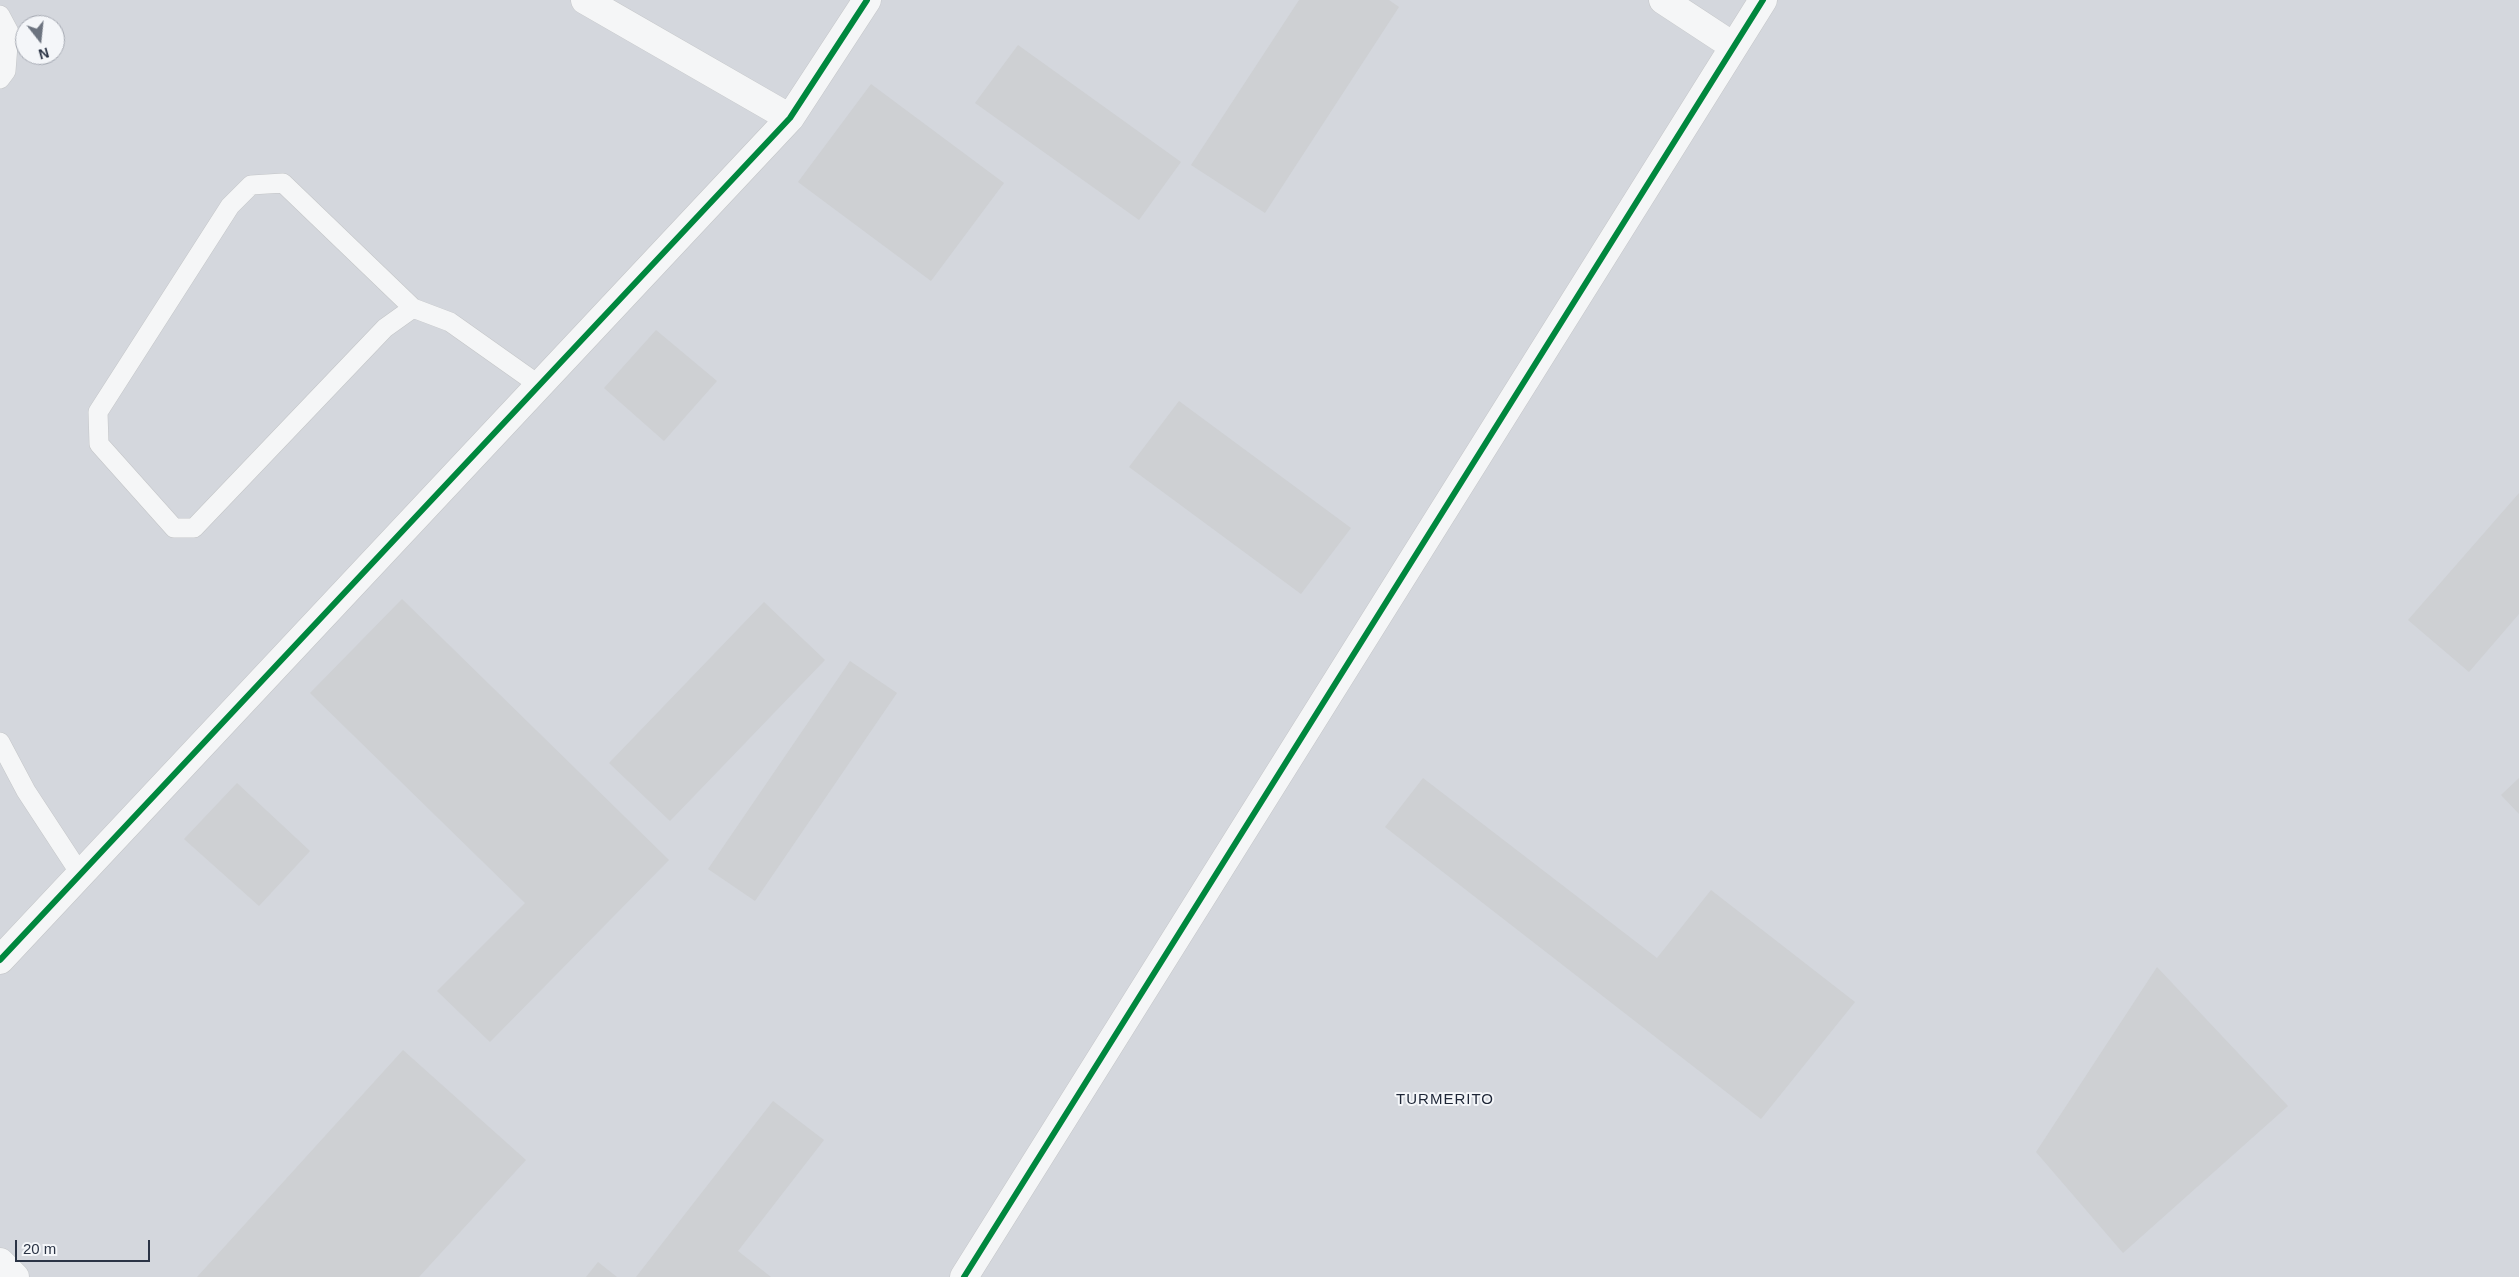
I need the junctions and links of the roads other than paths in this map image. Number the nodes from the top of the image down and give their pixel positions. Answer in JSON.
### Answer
{"nodes":[{"id":1,"x":585,"y":0,"type":"edge"},
{"id":2,"x":867,"y":0,"type":"edge"},
{"id":3,"x":1663,"y":0,"type":"edge"},
{"id":4,"x":1762,"y":0,"type":"edge"},
{"id":5,"x":0,"y":15,"type":"edge"},
{"id":6,"x":1733,"y":46,"type":"junction"},
{"id":7,"x":0,"y":79,"type":"edge"},
{"id":8,"x":790,"y":118,"type":"junction"},
{"id":9,"x":413,"y":308,"type":"junction"},
{"id":10,"x":539,"y":385,"type":"junction"},
{"id":11,"x":0,"y":742,"type":"edge"},
{"id":12,"x":81,"y":876,"type":"junction"},
{"id":13,"x":0,"y":960,"type":"edge"},
{"id":14,"x":0,"y":1262,"type":"edge"},
{"id":15,"x":15,"y":1277,"type":"edge"},
{"id":16,"x":964,"y":1277,"type":"edge"}],
"edges":[{"from":1,"to":8,"type":"street"},
{"from":2,"to":8,"type":"street"},
{"from":3,"to":6,"type":"street"},
{"from":4,"to":6,"type":"street"},
{"from":5,"to":7,"type":"lane"},
{"from":6,"to":16,"type":"street"},
{"from":8,"to":10,"type":"street"},
{"from":9,"to":9,"type":"lane"},
{"from":9,"to":10,"type":"lane"},
{"from":10,"to":12,"type":"street"},
{"from":11,"to":12,"type":"lane"},
{"from":12,"to":13,"type":"street"},
{"from":14,"to":15,"type":"street"}]}
